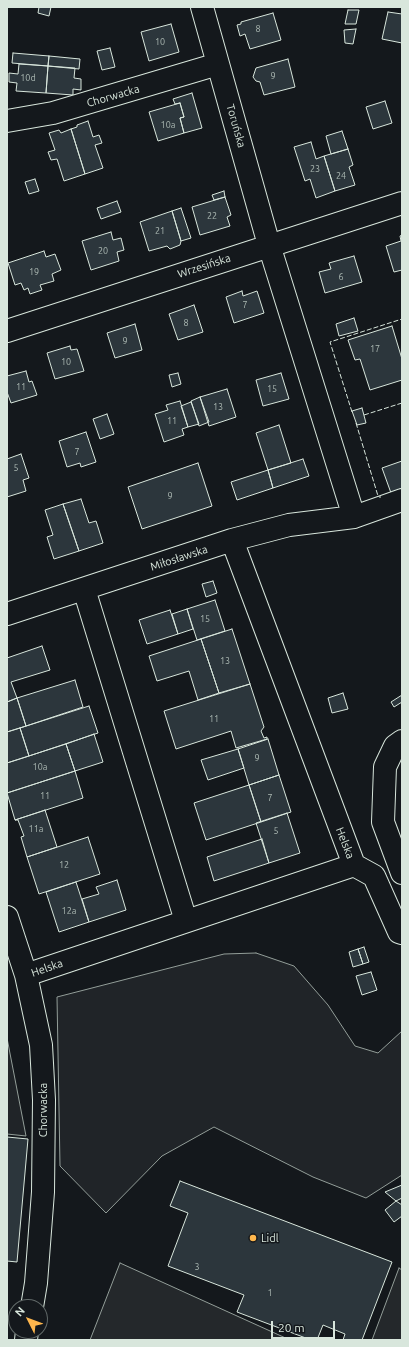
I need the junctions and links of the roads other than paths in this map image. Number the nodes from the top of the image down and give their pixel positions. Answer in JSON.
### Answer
{"nodes":[{"id":1,"x":202,"y":7,"type":"edge"},
{"id":2,"x":218,"y":64,"type":"junction"},
{"id":3,"x":7,"y":121,"type":"edge"},
{"id":4,"x":402,"y":203,"type":"edge"},
{"id":5,"x":269,"y":245,"type":"junction"},
{"id":6,"x":7,"y":331,"type":"edge"},
{"id":7,"x":402,"y":500,"type":"edge"},
{"id":8,"x":354,"y":517,"type":"junction"},
{"id":9,"x":232,"y":540,"type":"junction"},
{"id":10,"x":84,"y":590,"type":"junction"},
{"id":11,"x":7,"y":614,"type":"edge"},
{"id":12,"x":402,"y":741,"type":"edge"},
{"id":13,"x":354,"y":866,"type":"junction"},
{"id":14,"x":402,"y":873,"type":"edge"},
{"id":15,"x":7,"y":917,"type":"edge"},
{"id":16,"x":186,"y":921,"type":"junction"},
{"id":17,"x":402,"y":933,"type":"edge"},
{"id":18,"x":26,"y":976,"type":"junction"},
{"id":19,"x":33,"y":1299,"type":"edge"}],
"edges":[{"from":1,"to":2,"type":"street","name":"Toruńska"},
{"from":2,"to":3,"type":"street","name":"Chorwacka"},
{"from":2,"to":5,"type":"street","name":"Toruńska"},
{"from":4,"to":5,"type":"street","name":"Wrzesińska"},
{"from":5,"to":6,"type":"street","name":"Wrzesińska"},
{"from":5,"to":8,"type":"street"},
{"from":7,"to":8,"type":"street","name":"Miłosławska"},
{"from":8,"to":9,"type":"street","name":"Miłosławska"},
{"from":9,"to":10,"type":"street","name":"Miłosławska"},
{"from":9,"to":13,"type":"street","name":"Helska"},
{"from":10,"to":11,"type":"street","name":"Miłosławska"},
{"from":10,"to":16,"type":"street"},
{"from":12,"to":14,"type":"street"},
{"from":13,"to":16,"type":"street","name":"Helska"},
{"from":13,"to":17,"type":"street"},
{"from":15,"to":18,"type":"street","name":"Chorwacka"},
{"from":16,"to":18,"type":"street","name":"Helska"},
{"from":18,"to":19,"type":"street","name":"Chorwacka"}]}
